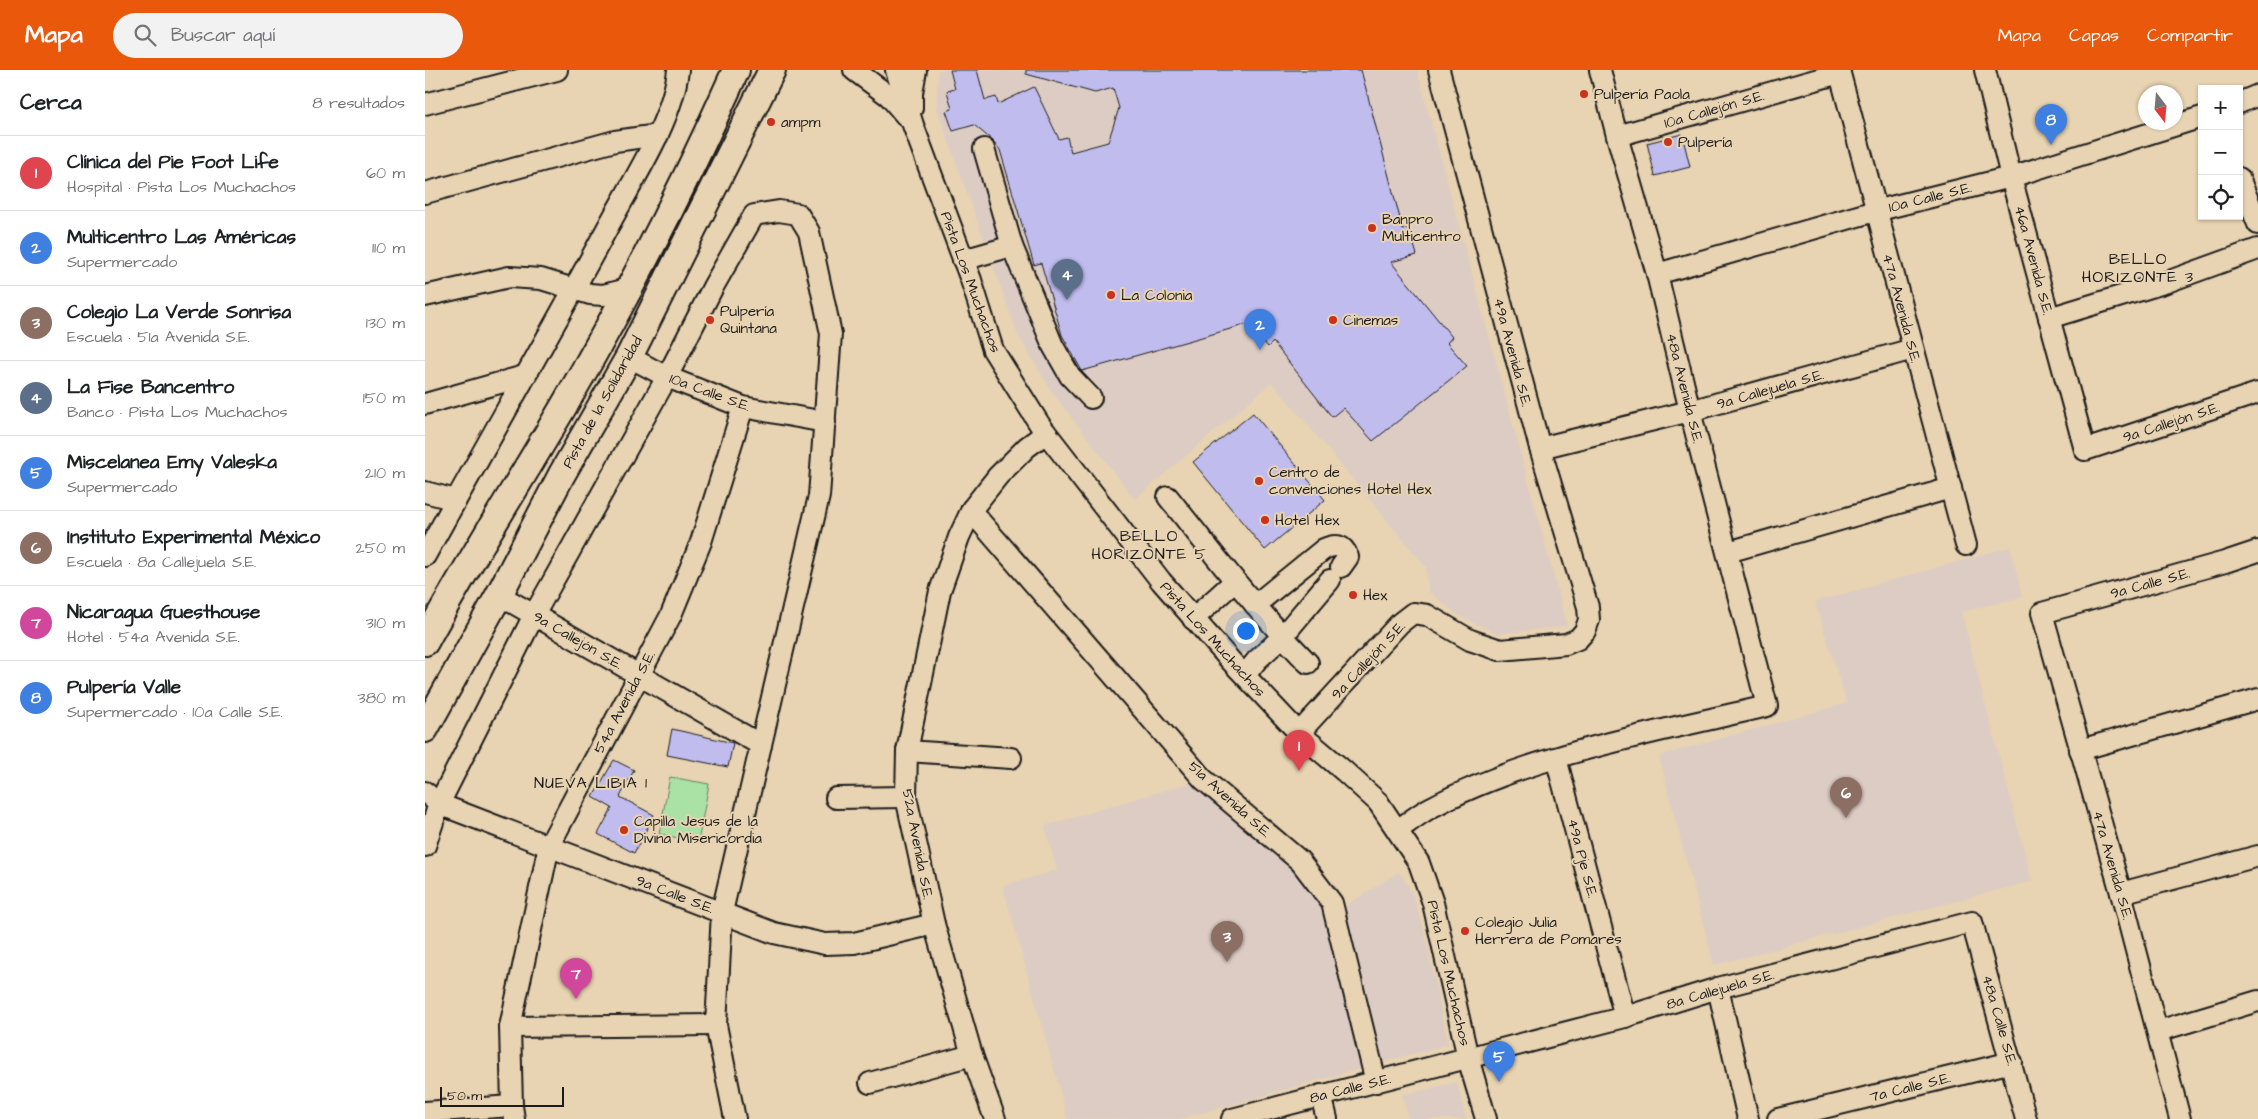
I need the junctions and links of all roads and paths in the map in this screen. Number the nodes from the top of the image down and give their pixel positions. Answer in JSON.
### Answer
{"nodes":[{"id":1,"x":557,"y":70,"type":"edge"},
{"id":2,"x":678,"y":70,"type":"edge"},
{"id":3,"x":736,"y":70,"type":"edge"},
{"id":4,"x":854,"y":70,"type":"edge"},
{"id":5,"x":896,"y":70,"type":"edge"},
{"id":6,"x":916,"y":70,"type":"edge"},
{"id":7,"x":1439,"y":70,"type":"edge"},
{"id":8,"x":1600,"y":70,"type":"edge"},
{"id":9,"x":1985,"y":70,"type":"edge"},
{"id":10,"x":772,"y":72,"type":"edge"},
{"id":11,"x":1839,"y":72,"type":"edge"},
{"id":12,"x":500,"y":77,"type":"edge"},
{"id":13,"x":2258,"y":95,"type":"edge"},
{"id":14,"x":2243,"y":101,"type":"edge"},
{"id":15,"x":425,"y":104,"type":"edge"},
{"id":16,"x":2198,"y":119,"type":"edge"},
{"id":17,"x":913,"y":125,"type":"junction"},
{"id":18,"x":658,"y":135,"type":"junction"},
{"id":19,"x":1617,"y":136,"type":"junction"},
{"id":20,"x":984,"y":149,"type":"dead end"},
{"id":21,"x":2011,"y":177,"type":"junction"},
{"id":22,"x":2243,"y":188,"type":"edge"},
{"id":23,"x":425,"y":193,"type":"edge"},
{"id":24,"x":1875,"y":210,"type":"junction"},
{"id":25,"x":2258,"y":224,"type":"edge"},
{"id":26,"x":1012,"y":246,"type":"junction"},
{"id":27,"x":2258,"y":249,"type":"edge"},
{"id":28,"x":963,"y":260,"type":"junction"},
{"id":29,"x":1657,"y":274,"type":"junction"},
{"id":30,"x":628,"y":289,"type":"junction"},
{"id":31,"x":574,"y":290,"type":"junction"},
{"id":32,"x":425,"y":296,"type":"edge"},
{"id":33,"x":2049,"y":318,"type":"junction"},
{"id":34,"x":1913,"y":349,"type":"junction"},
{"id":35,"x":629,"y":357,"type":"junction"},
{"id":36,"x":524,"y":376,"type":"junction"},
{"id":37,"x":667,"y":377,"type":"junction"},
{"id":38,"x":2258,"y":393,"type":"edge"},
{"id":39,"x":1091,"y":398,"type":"dead end"},
{"id":40,"x":425,"y":404,"type":"edge"},
{"id":41,"x":743,"y":407,"type":"junction"},
{"id":42,"x":1690,"y":411,"type":"junction"},
{"id":43,"x":825,"y":422,"type":"junction"},
{"id":44,"x":1046,"y":432,"type":"junction"},
{"id":45,"x":1540,"y":448,"type":"junction"},
{"id":46,"x":2085,"y":450,"type":"joint"},
{"id":47,"x":1951,"y":488,"type":"junction"},
{"id":48,"x":425,"y":492,"type":"edge"},
{"id":49,"x":1167,"y":497,"type":"dead end"},
{"id":50,"x":456,"y":500,"type":"junction"},
{"id":51,"x":972,"y":509,"type":"junction"},
{"id":52,"x":1967,"y":545,"type":"dead end"},
{"id":53,"x":2258,"y":551,"type":"edge"},
{"id":54,"x":1728,"y":552,"type":"junction"},
{"id":55,"x":425,"y":556,"type":"edge"},
{"id":56,"x":1235,"y":581,"type":"junction"},
{"id":57,"x":499,"y":595,"type":"junction"},
{"id":58,"x":1255,"y":605,"type":"junction"},
{"id":59,"x":2042,"y":613,"type":"joint"},
{"id":60,"x":534,"y":615,"type":"junction"},
{"id":61,"x":1193,"y":619,"type":"junction"},
{"id":62,"x":1585,"y":631,"type":"joint"},
{"id":63,"x":1282,"y":637,"type":"junction"},
{"id":64,"x":425,"y":642,"type":"edge"},
{"id":65,"x":1308,"y":663,"type":"dead end"},
{"id":66,"x":638,"y":674,"type":"junction"},
{"id":67,"x":1245,"y":675,"type":"junction"},
{"id":68,"x":2258,"y":699,"type":"edge"},
{"id":69,"x":425,"y":729,"type":"edge"},
{"id":70,"x":1299,"y":733,"type":"junction"},
{"id":71,"x":761,"y":745,"type":"junction"},
{"id":72,"x":2080,"y":750,"type":"junction"},
{"id":73,"x":907,"y":751,"type":"junction"},
{"id":74,"x":1011,"y":758,"type":"dead end"},
{"id":75,"x":1557,"y":758,"type":"junction"},
{"id":76,"x":906,"y":797,"type":"junction"},
{"id":77,"x":432,"y":798,"type":"edge"},
{"id":78,"x":835,"y":798,"type":"dead end"},
{"id":79,"x":1398,"y":830,"type":"junction"},
{"id":80,"x":425,"y":846,"type":"edge"},
{"id":81,"x":549,"y":846,"type":"junction"},
{"id":82,"x":2258,"y":856,"type":"edge"},
{"id":83,"x":2121,"y":893,"type":"junction"},
{"id":84,"x":721,"y":912,"type":"junction"},
{"id":85,"x":1972,"y":922,"type":"joint"},
{"id":86,"x":934,"y":924,"type":"junction"},
{"id":87,"x":1719,"y":988,"type":"junction"},
{"id":88,"x":2258,"y":1001,"type":"edge"},
{"id":89,"x":1625,"y":1017,"type":"junction"},
{"id":90,"x":716,"y":1025,"type":"junction"},
{"id":91,"x":510,"y":1027,"type":"junction"},
{"id":92,"x":2157,"y":1031,"type":"junction"},
{"id":93,"x":972,"y":1055,"type":"junction"},
{"id":94,"x":1469,"y":1058,"type":"junction"},
{"id":95,"x":2012,"y":1062,"type":"junction"},
{"id":96,"x":1376,"y":1082,"type":"junction"},
{"id":97,"x":870,"y":1083,"type":"dead end"},
{"id":98,"x":1321,"y":1095,"type":"junction"},
{"id":99,"x":425,"y":1112,"type":"edge"},
{"id":100,"x":513,"y":1112,"type":"edge"},
{"id":101,"x":735,"y":1119,"type":"edge"},
{"id":102,"x":995,"y":1119,"type":"edge"},
{"id":103,"x":1232,"y":1119,"type":"edge"},
{"id":104,"x":1327,"y":1119,"type":"edge"},
{"id":105,"x":1485,"y":1119,"type":"edge"},
{"id":106,"x":1748,"y":1119,"type":"edge"},
{"id":107,"x":1778,"y":1119,"type":"edge"},
{"id":108,"x":2027,"y":1119,"type":"edge"},
{"id":109,"x":2180,"y":1119,"type":"edge"}],
"edges":[{"from":1,"to":12,"type":"street"},
{"from":2,"to":18,"type":"street"},
{"from":3,"to":30,"type":"main road","name":"Pista de la Solidaridad"},
{"from":4,"to":17,"type":"street"},
{"from":5,"to":17,"type":"street","name":"Pista Los Muchachos"},
{"from":6,"to":17,"type":"street"},
{"from":7,"to":45,"type":"street","name":"49a Avenida S.E."},
{"from":8,"to":19,"type":"street","name":"48a Avenida S.E."},
{"from":9,"to":21,"type":"street","name":"46a Avenida S.E."},
{"from":10,"to":35,"type":"main road","name":"Pista de la Solidaridad"},
{"from":11,"to":19,"type":"street","name":"10a Callejón S.E."},
{"from":11,"to":24,"type":"street","name":"47a Avenida S.E."},
{"from":12,"to":15,"type":"street"},
{"from":13,"to":14,"type":"street"},
{"from":16,"to":21,"type":"street","name":"10a Calle S.E."},
{"from":17,"to":28,"type":"street","name":"Pista Los Muchachos"},
{"from":18,"to":23,"type":"street"},
{"from":18,"to":31,"type":"street"},
{"from":19,"to":29,"type":"street","name":"48a Avenida S.E."},
{"from":20,"to":26,"type":"street"},
{"from":21,"to":24,"type":"street","name":"10a Calle S.E."},
{"from":21,"to":33,"type":"street","name":"46a Avenida S.E."},
{"from":22,"to":25,"type":"street"},
{"from":24,"to":29,"type":"street","name":"10a Calle S.E."},
{"from":24,"to":34,"type":"street","name":"47a Avenida S.E."},
{"from":26,"to":28,"type":"street"},
{"from":26,"to":39,"type":"street"},
{"from":27,"to":33,"type":"street"},
{"from":28,"to":44,"type":"street","name":"Pista Los Muchachos"},
{"from":29,"to":42,"type":"street","name":"48a Avenida S.E."},
{"from":30,"to":31,"type":"street"},
{"from":30,"to":64,"type":"main road","name":"Pista de la Solidaridad"},
{"from":31,"to":32,"type":"street"},
{"from":31,"to":36,"type":"street"},
{"from":33,"to":46,"type":"street","name":"46a Avenida S.E."},
{"from":34,"to":42,"type":"street","name":"9a Callejuela S.E."},
{"from":34,"to":47,"type":"street","name":"47a Avenida S.E."},
{"from":35,"to":37,"type":"street","name":"10a Calle S.E."},
{"from":35,"to":57,"type":"main road","name":"Pista de la Solidaridad"},
{"from":36,"to":40,"type":"street"},
{"from":36,"to":50,"type":"street"},
{"from":37,"to":41,"type":"street","name":"10a Calle S.E."},
{"from":37,"to":43,"type":"street"},
{"from":37,"to":60,"type":"street"},
{"from":38,"to":46,"type":"street","name":"9a Callejón S.E."},
{"from":41,"to":43,"type":"street","name":"10a Calle S.E."},
{"from":41,"to":66,"type":"street","name":"54a Avenida S.E."},
{"from":42,"to":45,"type":"street","name":"9a Callejuela S.E."},
{"from":42,"to":54,"type":"street","name":"48a Avenida S.E."},
{"from":43,"to":71,"type":"street"},
{"from":44,"to":51,"type":"street"},
{"from":44,"to":61,"type":"street","name":"Pista Los Muchachos"},
{"from":45,"to":62,"type":"street","name":"49a Avenida S.E."},
{"from":47,"to":52,"type":"street","name":"47a Avenida S.E."},
{"from":47,"to":54,"type":"street"},
{"from":48,"to":50,"type":"street"},
{"from":49,"to":56,"type":"street"},
{"from":50,"to":55,"type":"street"},
{"from":51,"to":73,"type":"street","name":"52a Avenida S.E."},
{"from":51,"to":96,"type":"street","name":"51a Avenida S.E."},
{"from":53,"to":59,"type":"street","name":"9a Calle S.E."},
{"from":54,"to":75,"type":"street","name":"48a Avenida S.E."},
{"from":56,"to":58,"type":"street"},
{"from":56,"to":61,"type":"street"},
{"from":57,"to":60,"type":"street","name":"9a Callejón S.E."},
{"from":57,"to":69,"type":"main road","name":"Pista de la Solidaridad"},
{"from":58,"to":63,"type":"street"},
{"from":58,"to":63,"type":"street"},
{"from":59,"to":72,"type":"street","name":"47a Avenida S.E."},
{"from":60,"to":66,"type":"street","name":"9a Callejón S.E."},
{"from":60,"to":77,"type":"street"},
{"from":61,"to":67,"type":"street","name":"Pista Los Muchachos"},
{"from":62,"to":70,"type":"street","name":"9a Callejón S.E."},
{"from":63,"to":65,"type":"street"},
{"from":63,"to":67,"type":"street"},
{"from":66,"to":71,"type":"street","name":"9a Callejón S.E."},
{"from":66,"to":81,"type":"street","name":"54a Avenida S.E."},
{"from":67,"to":70,"type":"street","name":"Pista Los Muchachos"},
{"from":68,"to":72,"type":"street"},
{"from":70,"to":79,"type":"street","name":"Pista Los Muchachos"},
{"from":71,"to":84,"type":"street"},
{"from":72,"to":83,"type":"street","name":"47a Avenida S.E."},
{"from":73,"to":74,"type":"street"},
{"from":73,"to":76,"type":"street","name":"52a Avenida S.E."},
{"from":75,"to":79,"type":"street"},
{"from":75,"to":89,"type":"street","name":"49a Pje S.E."},
{"from":76,"to":78,"type":"street"},
{"from":76,"to":86,"type":"street","name":"52a Avenida S.E."},
{"from":77,"to":80,"type":"street"},
{"from":77,"to":81,"type":"street","name":"9a Calle S.E."},
{"from":79,"to":94,"type":"street","name":"Pista Los Muchachos"},
{"from":81,"to":84,"type":"street","name":"9a Calle S.E."},
{"from":81,"to":91,"type":"street","name":"54a Avenida S.E."},
{"from":82,"to":83,"type":"street"},
{"from":83,"to":92,"type":"street","name":"47a Avenida S.E."},
{"from":84,"to":86,"type":"street","name":"9a Calle S.E."},
{"from":84,"to":90,"type":"street"},
{"from":85,"to":87,"type":"street","name":"8a Callejuela S.E."},
{"from":85,"to":95,"type":"street","name":"48a Calle S.E."},
{"from":86,"to":93,"type":"street","name":"52a Avenida S.E."},
{"from":87,"to":89,"type":"street","name":"8a Callejuela S.E."},
{"from":87,"to":106,"type":"street"},
{"from":88,"to":92,"type":"street"},
{"from":89,"to":94,"type":"street","name":"8a Callejuela S.E."},
{"from":90,"to":91,"type":"street"},
{"from":90,"to":101,"type":"street"},
{"from":91,"to":100,"type":"street","name":"54a Avenida S.E."},
{"from":92,"to":109,"type":"street","name":"47a Avenida S.E."},
{"from":93,"to":97,"type":"street"},
{"from":93,"to":102,"type":"street","name":"52a Avenida S.E."},
{"from":94,"to":96,"type":"street","name":"8a Calle S.E."},
{"from":94,"to":105,"type":"street","name":"Pista Los Muchachos"},
{"from":95,"to":107,"type":"street","name":"7a Calle S.E."},
{"from":95,"to":108,"type":"street","name":"48a Calle S.E."},
{"from":96,"to":98,"type":"street","name":"8a Calle S.E."},
{"from":98,"to":103,"type":"street","name":"8a Calle S.E."},
{"from":98,"to":104,"type":"street"},
{"from":99,"to":100,"type":"street"}]}
